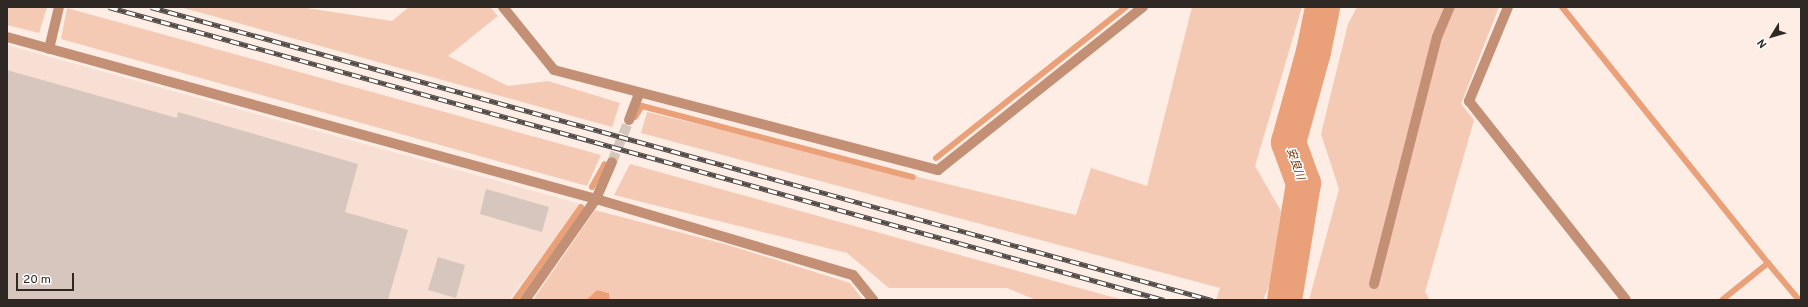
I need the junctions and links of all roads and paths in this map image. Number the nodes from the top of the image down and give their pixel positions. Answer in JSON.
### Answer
{"nodes":[{"id":1,"x":59,"y":7,"type":"edge"},
{"id":2,"x":503,"y":7,"type":"edge"},
{"id":3,"x":1143,"y":7,"type":"edge"},
{"id":4,"x":1450,"y":7,"type":"edge"},
{"id":5,"x":1508,"y":7,"type":"edge"},
{"id":6,"x":7,"y":37,"type":"edge"},
{"id":7,"x":49,"y":49,"type":"junction"},
{"id":8,"x":639,"y":94,"type":"junction"},
{"id":9,"x":629,"y":120,"type":"tunnel mouth"},
{"id":10,"x":612,"y":162,"type":"tunnel mouth"},
{"id":11,"x":596,"y":198,"type":"junction"},
{"id":12,"x":1374,"y":284,"type":"dead end"},
{"id":13,"x":525,"y":300,"type":"edge"},
{"id":14,"x":873,"y":300,"type":"edge"},
{"id":15,"x":1626,"y":300,"type":"edge"}],
"edges":[{"from":1,"to":7,"type":"street"},
{"from":2,"to":8,"type":"street"},
{"from":3,"to":8,"type":"street"},
{"from":4,"to":12,"type":"street"},
{"from":5,"to":15,"type":"street"},
{"from":6,"to":7,"type":"street"},
{"from":7,"to":11,"type":"street"},
{"from":8,"to":9,"type":"street"},
{"from":10,"to":11,"type":"street"},
{"from":11,"to":13,"type":"street"},
{"from":11,"to":14,"type":"street"}]}
